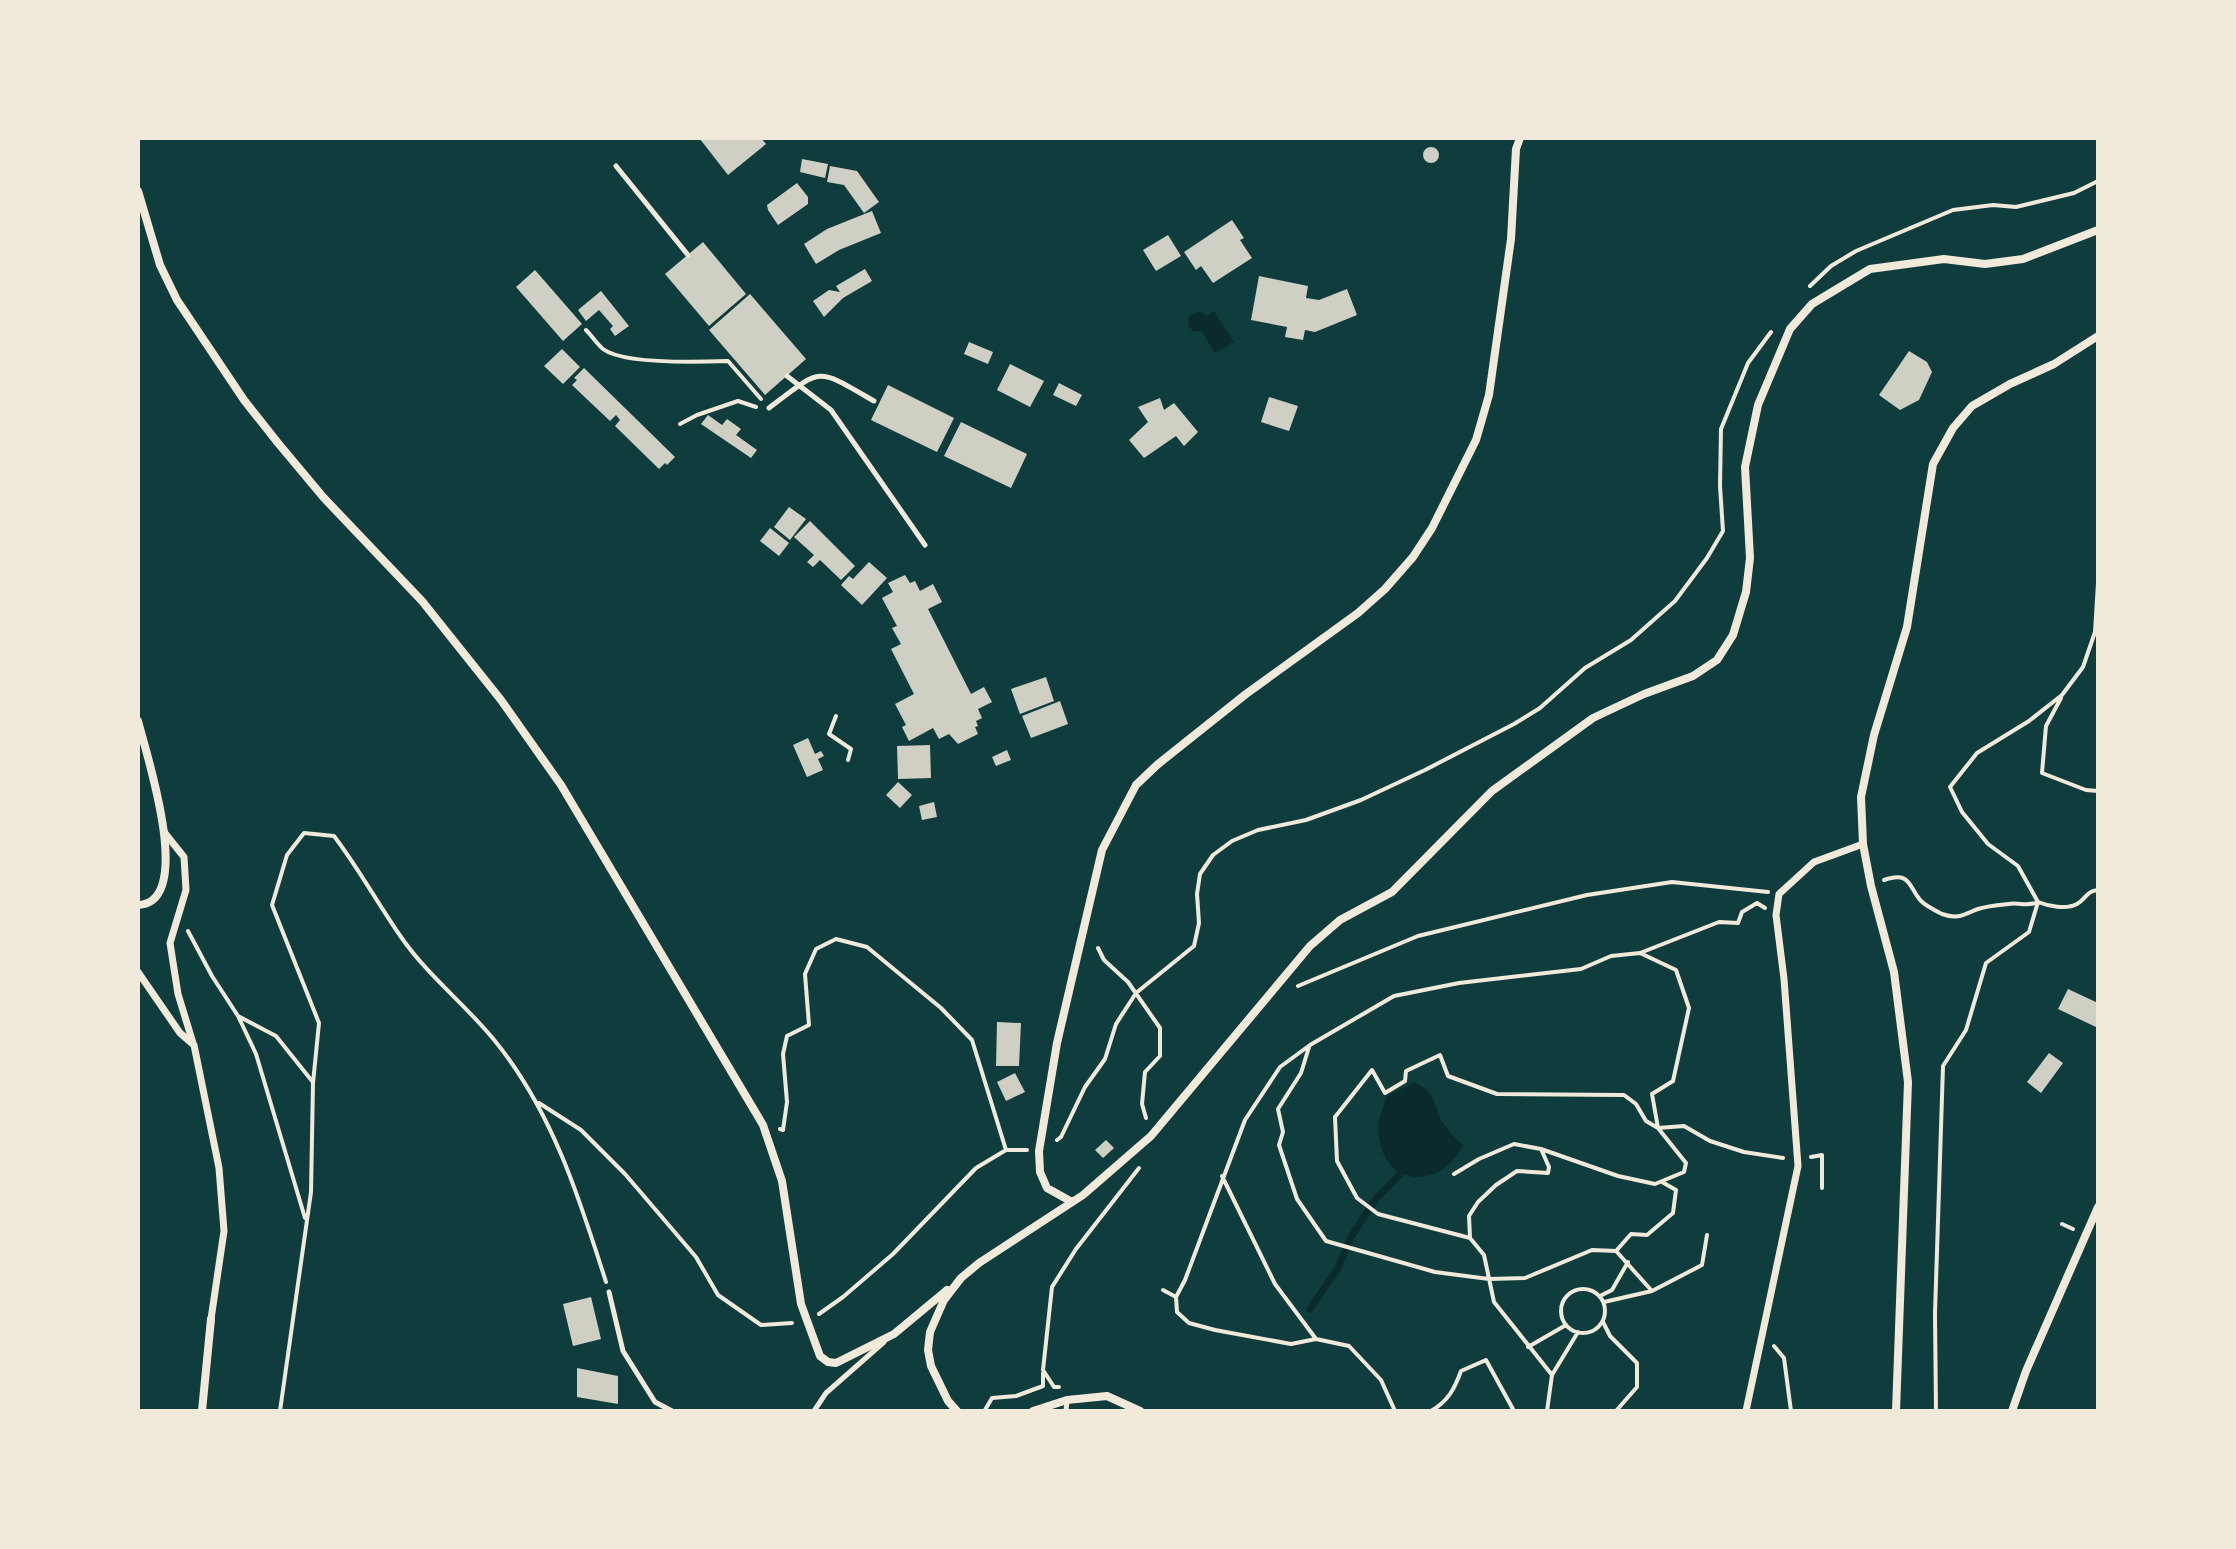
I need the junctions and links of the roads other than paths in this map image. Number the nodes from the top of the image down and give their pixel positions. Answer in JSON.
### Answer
{"nodes":[{"id":1,"x":1520,"y":138,"type":"edge"},
{"id":2,"x":616,"y":166,"type":"dead end"},
{"id":3,"x":138,"y":191,"type":"edge"},
{"id":4,"x":2098,"y":230,"type":"edge"},
{"id":5,"x":688,"y":255,"type":"dead end"},
{"id":6,"x":2098,"y":336,"type":"edge"},
{"id":7,"x":787,"y":376,"type":"dead end"},
{"id":8,"x":800,"y":385,"type":"junction"},
{"id":9,"x":874,"y":401,"type":"dead end"},
{"id":10,"x":769,"y":408,"type":"road end"},
{"id":11,"x":925,"y":545,"type":"dead end"},
{"id":12,"x":138,"y":721,"type":"edge"},
{"id":13,"x":164,"y":832,"type":"junction"},
{"id":14,"x":1863,"y":844,"type":"junction"},
{"id":15,"x":138,"y":905,"type":"edge"},
{"id":16,"x":138,"y":972,"type":"edge"},
{"id":17,"x":194,"y":1045,"type":"junction"},
{"id":18,"x":1072,"y":1202,"type":"junction"},
{"id":19,"x":2098,"y":1207,"type":"edge"},
{"id":20,"x":961,"y":1278,"type":"junction"},
{"id":21,"x":609,"y":1292,"type":"road end"},
{"id":22,"x":211,"y":1319,"type":"joint"},
{"id":23,"x":894,"y":1334,"type":"junction"},
{"id":24,"x":1067,"y":1400,"type":"junction"},
{"id":25,"x":202,"y":1411,"type":"edge"},
{"id":26,"x":672,"y":1411,"type":"edge"},
{"id":27,"x":814,"y":1411,"type":"edge"},
{"id":28,"x":957,"y":1411,"type":"edge"},
{"id":29,"x":1033,"y":1411,"type":"edge"},
{"id":30,"x":1066,"y":1411,"type":"edge"},
{"id":31,"x":1140,"y":1411,"type":"edge"},
{"id":32,"x":1746,"y":1411,"type":"edge"},
{"id":33,"x":1896,"y":1411,"type":"edge"},
{"id":34,"x":2012,"y":1411,"type":"edge"}],
"edges":[{"from":1,"to":18,"type":"street"},
{"from":2,"to":5,"type":"lane"},
{"from":3,"to":23,"type":"street"},
{"from":4,"to":18,"type":"street"},
{"from":6,"to":14,"type":"street"},
{"from":7,"to":8,"type":"lane"},
{"from":8,"to":9,"type":"lane"},
{"from":8,"to":10,"type":"lane"},
{"from":8,"to":11,"type":"lane"},
{"from":12,"to":13,"type":"street"},
{"from":13,"to":15,"type":"street"},
{"from":13,"to":17,"type":"street"},
{"from":14,"to":32,"type":"street"},
{"from":14,"to":33,"type":"street"},
{"from":16,"to":17,"type":"street"},
{"from":17,"to":22,"type":"street"},
{"from":18,"to":20,"type":"street"},
{"from":19,"to":34,"type":"street"},
{"from":20,"to":23,"type":"street"},
{"from":20,"to":28,"type":"street"},
{"from":21,"to":26,"type":"lane"},
{"from":22,"to":25,"type":"street"},
{"from":23,"to":27,"type":"lane"},
{"from":24,"to":29,"type":"street"},
{"from":24,"to":30,"type":"lane"},
{"from":24,"to":31,"type":"street"}]}
